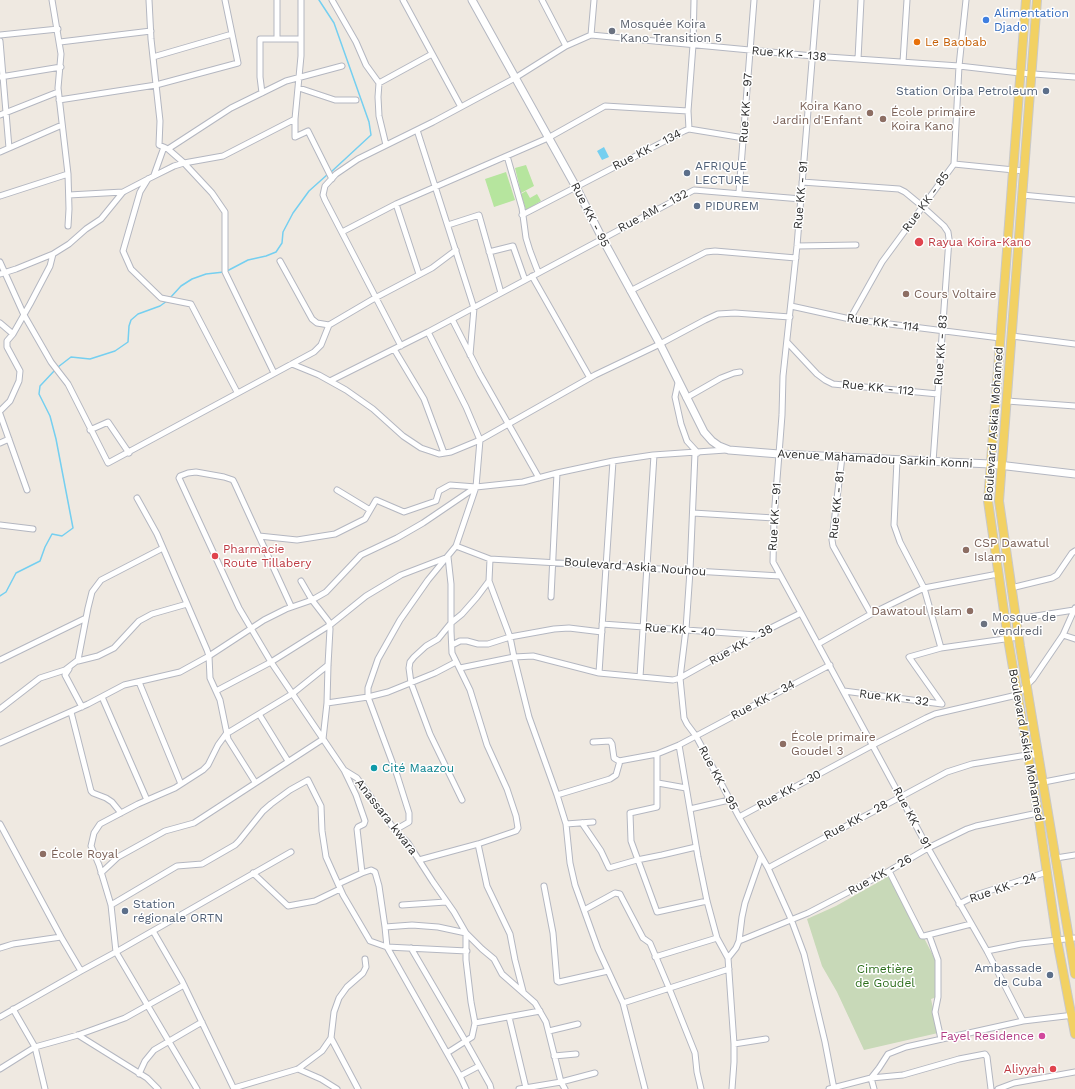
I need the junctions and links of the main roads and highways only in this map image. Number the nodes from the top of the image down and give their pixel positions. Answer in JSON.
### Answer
{"nodes":[{"id":1,"x":1026,"y":0,"type":"edge"},
{"id":2,"x":1037,"y":0,"type":"edge"},
{"id":3,"x":1072,"y":938,"type":"edge"},
{"id":4,"x":1075,"y":974,"type":"edge"},
{"id":5,"x":1073,"y":1015,"type":"edge"},
{"id":6,"x":1075,"y":1034,"type":"edge"}],
"edges":[{"from":1,"to":5,"type":"main road","name":"Boulevard Askia Mohamed"},
{"from":2,"to":3,"type":"main road","name":"Boulevard Askia Mohamed"},
{"from":3,"to":4,"type":"main road","name":"Boulevard Askia Mohamed"},
{"from":5,"to":6,"type":"main road","name":"Boulevard Askia Mohamed"}]}
